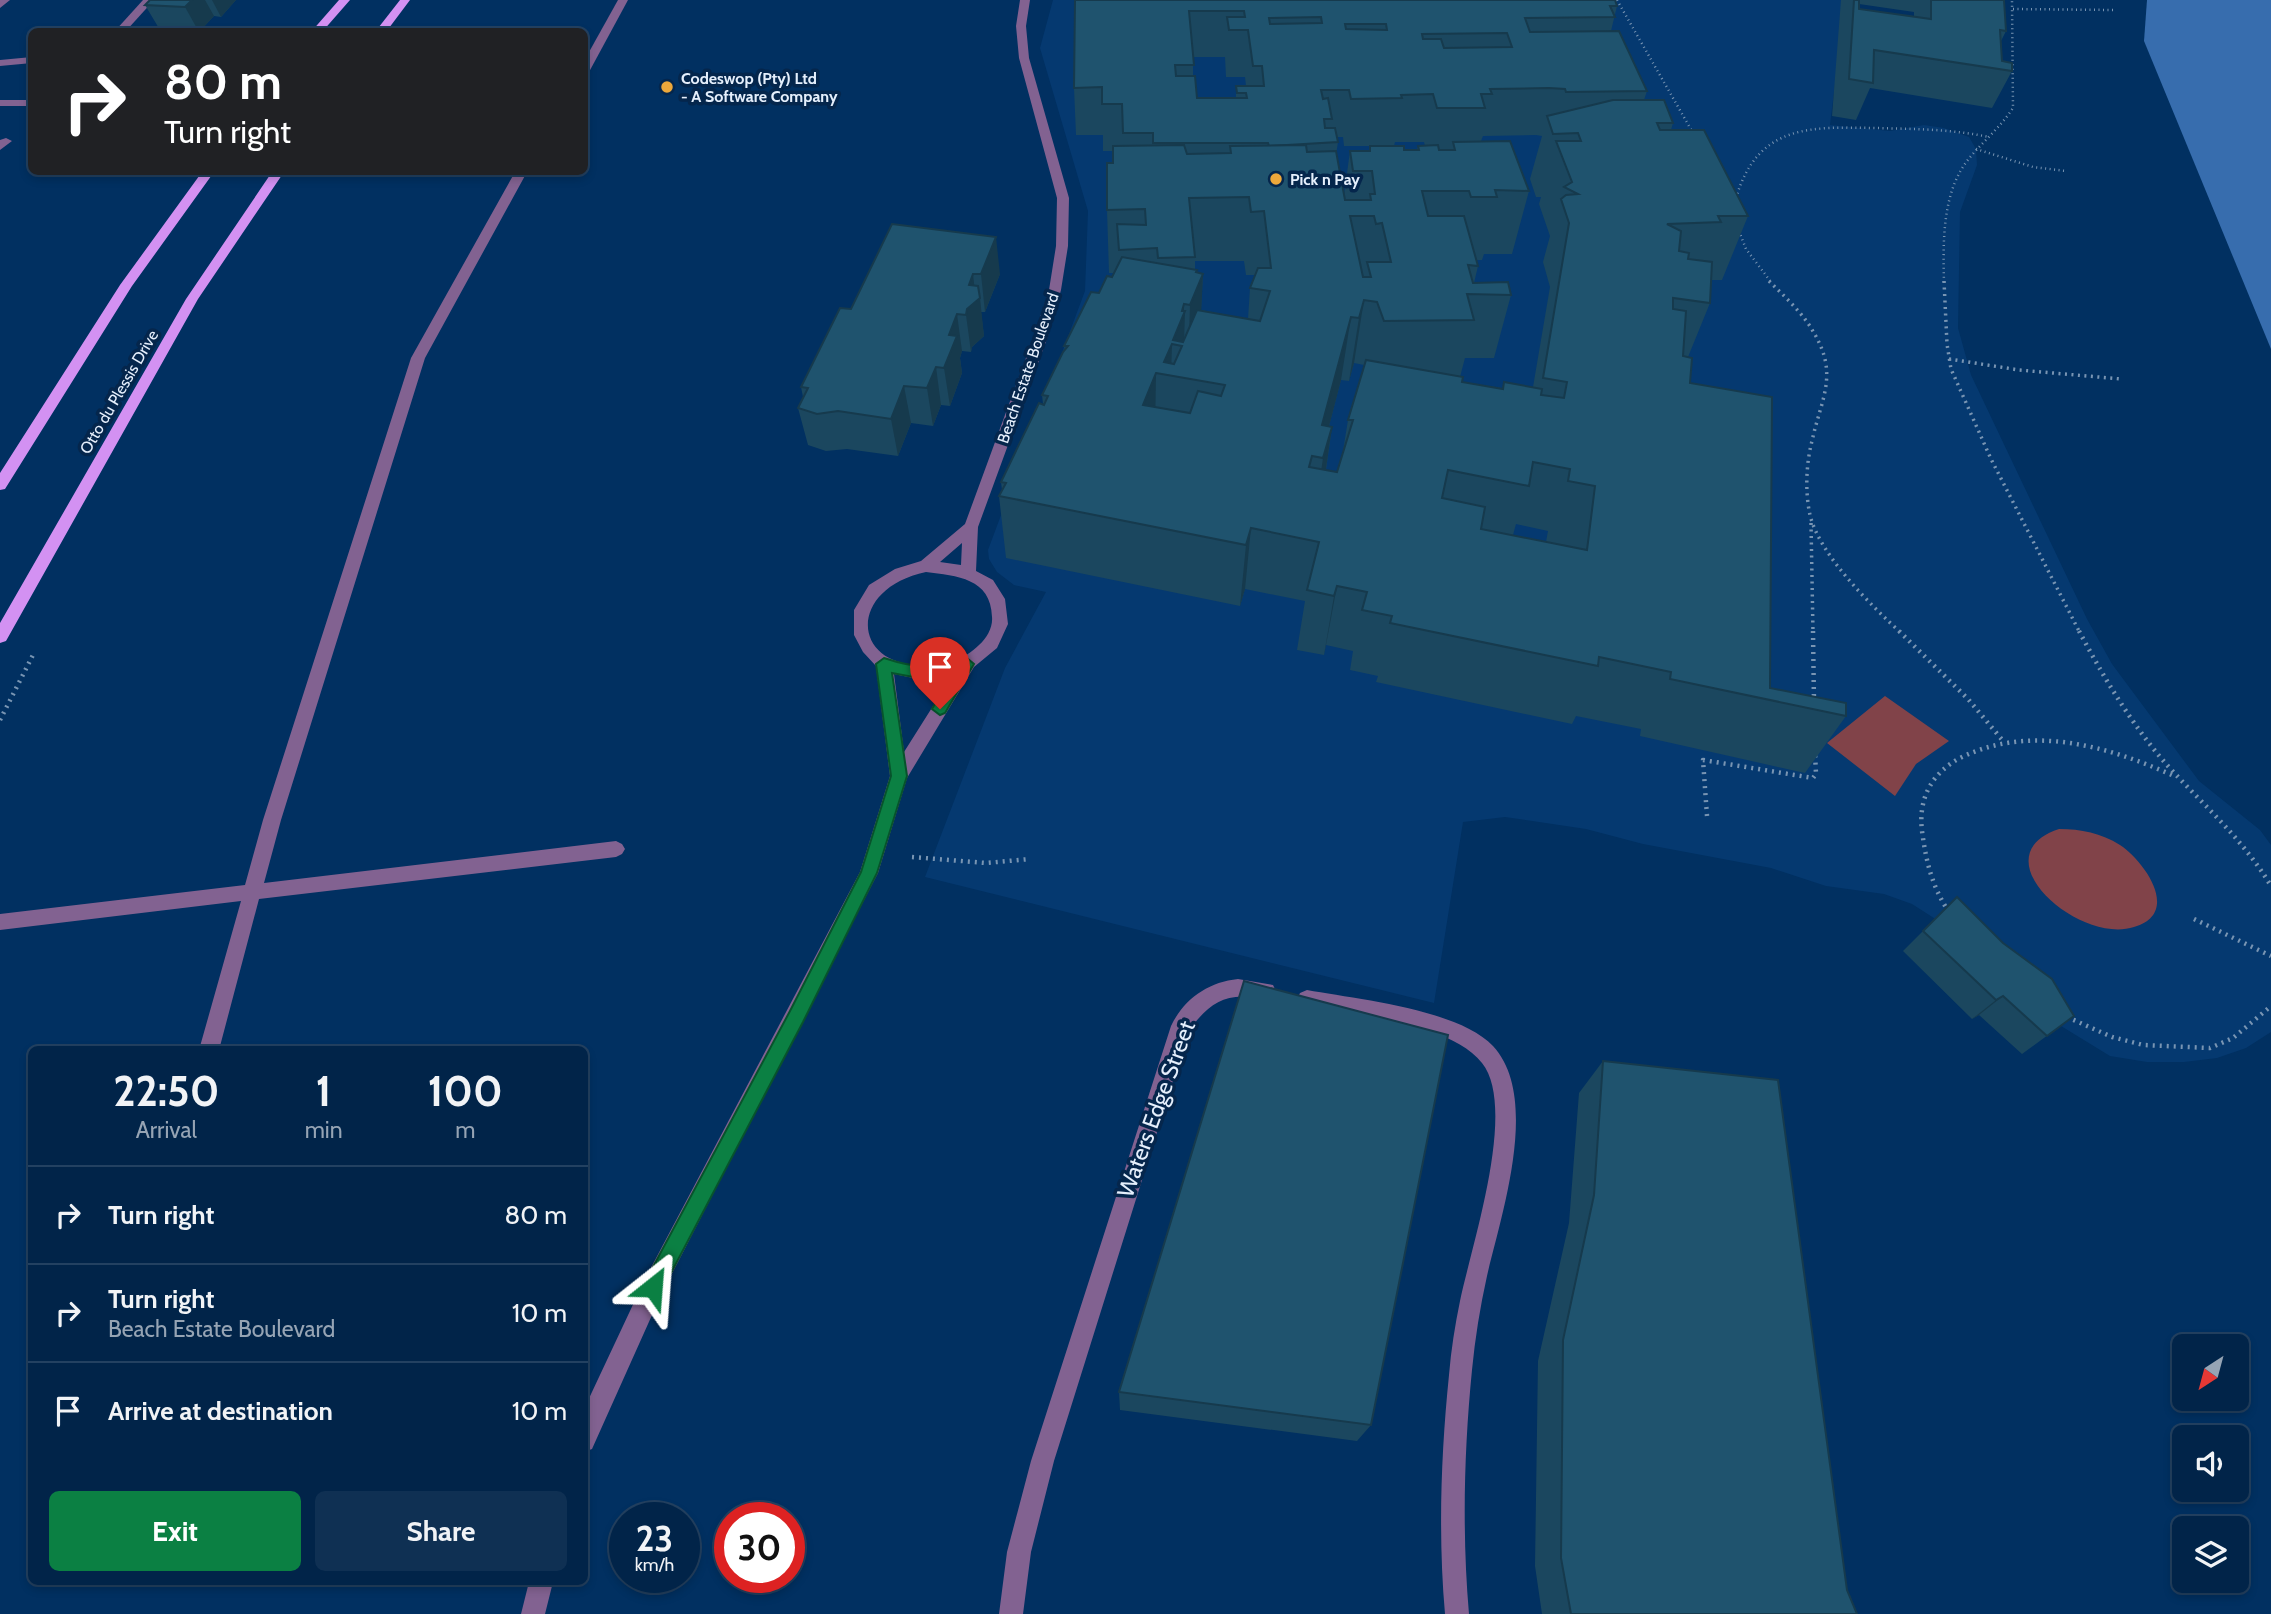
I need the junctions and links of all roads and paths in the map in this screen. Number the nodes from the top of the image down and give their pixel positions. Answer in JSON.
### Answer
{"nodes":[{"id":1,"x":5,"y":0,"type":"edge"},
{"id":2,"x":149,"y":0,"type":"edge"},
{"id":3,"x":345,"y":0,"type":"edge"},
{"id":4,"x":405,"y":0,"type":"edge"},
{"id":5,"x":623,"y":0,"type":"edge"},
{"id":6,"x":1025,"y":0,"type":"edge"},
{"id":7,"x":1617,"y":0,"type":"edge"},
{"id":8,"x":2012,"y":0,"type":"edge"},
{"id":9,"x":0,"y":5,"type":"edge"},
{"id":10,"x":2013,"y":9,"type":"junction"},
{"id":11,"x":2112,"y":10,"type":"dead end"},
{"id":12,"x":123,"y":28,"type":"edge"},
{"id":13,"x":320,"y":28,"type":"edge"},
{"id":14,"x":383,"y":28,"type":"edge"},
{"id":15,"x":28,"y":61,"type":"edge"},
{"id":16,"x":2,"y":65,"type":"edge"},
{"id":17,"x":588,"y":65,"type":"edge"},
{"id":18,"x":0,"y":103,"type":"edge"},
{"id":19,"x":28,"y":103,"type":"edge"},
{"id":20,"x":1693,"y":134,"type":"edge"},
{"id":21,"x":1989,"y":137,"type":"junction"},
{"id":22,"x":1976,"y":149,"type":"junction"},
{"id":23,"x":2066,"y":171,"type":"dead end"},
{"id":24,"x":206,"y":175,"type":"edge"},
{"id":25,"x":276,"y":175,"type":"edge"},
{"id":26,"x":519,"y":175,"type":"edge"},
{"id":27,"x":1728,"y":195,"type":"edge"},
{"id":28,"x":1736,"y":219,"type":"edge"},
{"id":29,"x":1949,"y":359,"type":"junction"},
{"id":30,"x":2121,"y":379,"type":"dead end"},
{"id":31,"x":0,"y":485,"type":"edge"},
{"id":32,"x":1811,"y":522,"type":"junction"},
{"id":33,"x":971,"y":527,"type":"junction"},
{"id":34,"x":926,"y":566,"type":"junction"},
{"id":35,"x":968,"y":571,"type":"junction"},
{"id":36,"x":0,"y":637,"type":"edge"},
{"id":37,"x":884,"y":664,"type":"junction"},
{"id":38,"x":967,"y":664,"type":"junction"},
{"id":39,"x":1814,"y":707,"type":"edge"},
{"id":40,"x":2004,"y":742,"type":"junction"},
{"id":41,"x":1815,"y":747,"type":"dead end"},
{"id":42,"x":899,"y":776,"type":"junction"},
{"id":43,"x":2178,"y":778,"type":"junction"},
{"id":44,"x":1707,"y":816,"type":"dead end"},
{"id":45,"x":616,"y":849,"type":"dead end"},
{"id":46,"x":876,"y":851,"type":"junction"},
{"id":47,"x":1030,"y":859,"type":"dead end"},
{"id":48,"x":2271,"y":886,"type":"edge"},
{"id":49,"x":251,"y":894,"type":"junction"},
{"id":50,"x":2194,"y":919,"type":"dead end"},
{"id":51,"x":1956,"y":921,"type":"edge"},
{"id":52,"x":0,"y":922,"type":"edge"},
{"id":53,"x":2271,"y":956,"type":"edge"},
{"id":54,"x":2271,"y":1006,"type":"edge"},
{"id":55,"x":2059,"y":1013,"type":"edge"},
{"id":56,"x":210,"y":1046,"type":"edge"},
{"id":57,"x":588,"y":1432,"type":"edge"},
{"id":58,"x":540,"y":1585,"type":"edge"},
{"id":59,"x":533,"y":1614,"type":"edge"},
{"id":60,"x":1011,"y":1614,"type":"edge"},
{"id":61,"x":1457,"y":1614,"type":"edge"}],
"edges":[{"from":1,"to":9,"type":"street"},
{"from":2,"to":12,"type":"street"},
{"from":3,"to":13,"type":"main road"},
{"from":4,"to":14,"type":"main road"},
{"from":5,"to":17,"type":"street"},
{"from":6,"to":33,"type":"street","name":"Beach Estate Boulevard"},
{"from":7,"to":20,"type":"path"},
{"from":8,"to":10,"type":"path"},
{"from":10,"to":11,"type":"path"},
{"from":10,"to":21,"type":"path"},
{"from":15,"to":16,"type":"street"},
{"from":18,"to":19,"type":"street"},
{"from":21,"to":22,"type":"path"},
{"from":21,"to":27,"type":"path"},
{"from":22,"to":23,"type":"path"},
{"from":22,"to":29,"type":"path"},
{"from":24,"to":31,"type":"main road"},
{"from":25,"to":36,"type":"main road","name":"Otto du Plessis Drive"},
{"from":26,"to":49,"type":"street"},
{"from":28,"to":32,"type":"path"},
{"from":29,"to":30,"type":"path"},
{"from":29,"to":43,"type":"path"},
{"from":32,"to":39,"type":"path"},
{"from":32,"to":40,"type":"path"},
{"from":33,"to":34,"type":"street","name":"Beach Estate Boulevard"},
{"from":33,"to":35,"type":"street","name":"Beach Estate Boulevard"},
{"from":34,"to":35,"type":"street"},
{"from":34,"to":37,"type":"street"},
{"from":35,"to":38,"type":"street"},
{"from":37,"to":38,"type":"street"},
{"from":37,"to":42,"type":"street"},
{"from":38,"to":42,"type":"street"},
{"from":40,"to":43,"type":"path"},
{"from":40,"to":51,"type":"path"},
{"from":41,"to":44,"type":"path"},
{"from":42,"to":46,"type":"street"},
{"from":43,"to":48,"type":"path"},
{"from":45,"to":49,"type":"street"},
{"from":46,"to":47,"type":"path"},
{"from":46,"to":57,"type":"street"},
{"from":49,"to":52,"type":"street"},
{"from":49,"to":56,"type":"street"},
{"from":50,"to":53,"type":"path"},
{"from":54,"to":55,"type":"path"},
{"from":58,"to":59,"type":"street"},
{"from":60,"to":61,"type":"street","name":"Waters Edge Street"}]}
